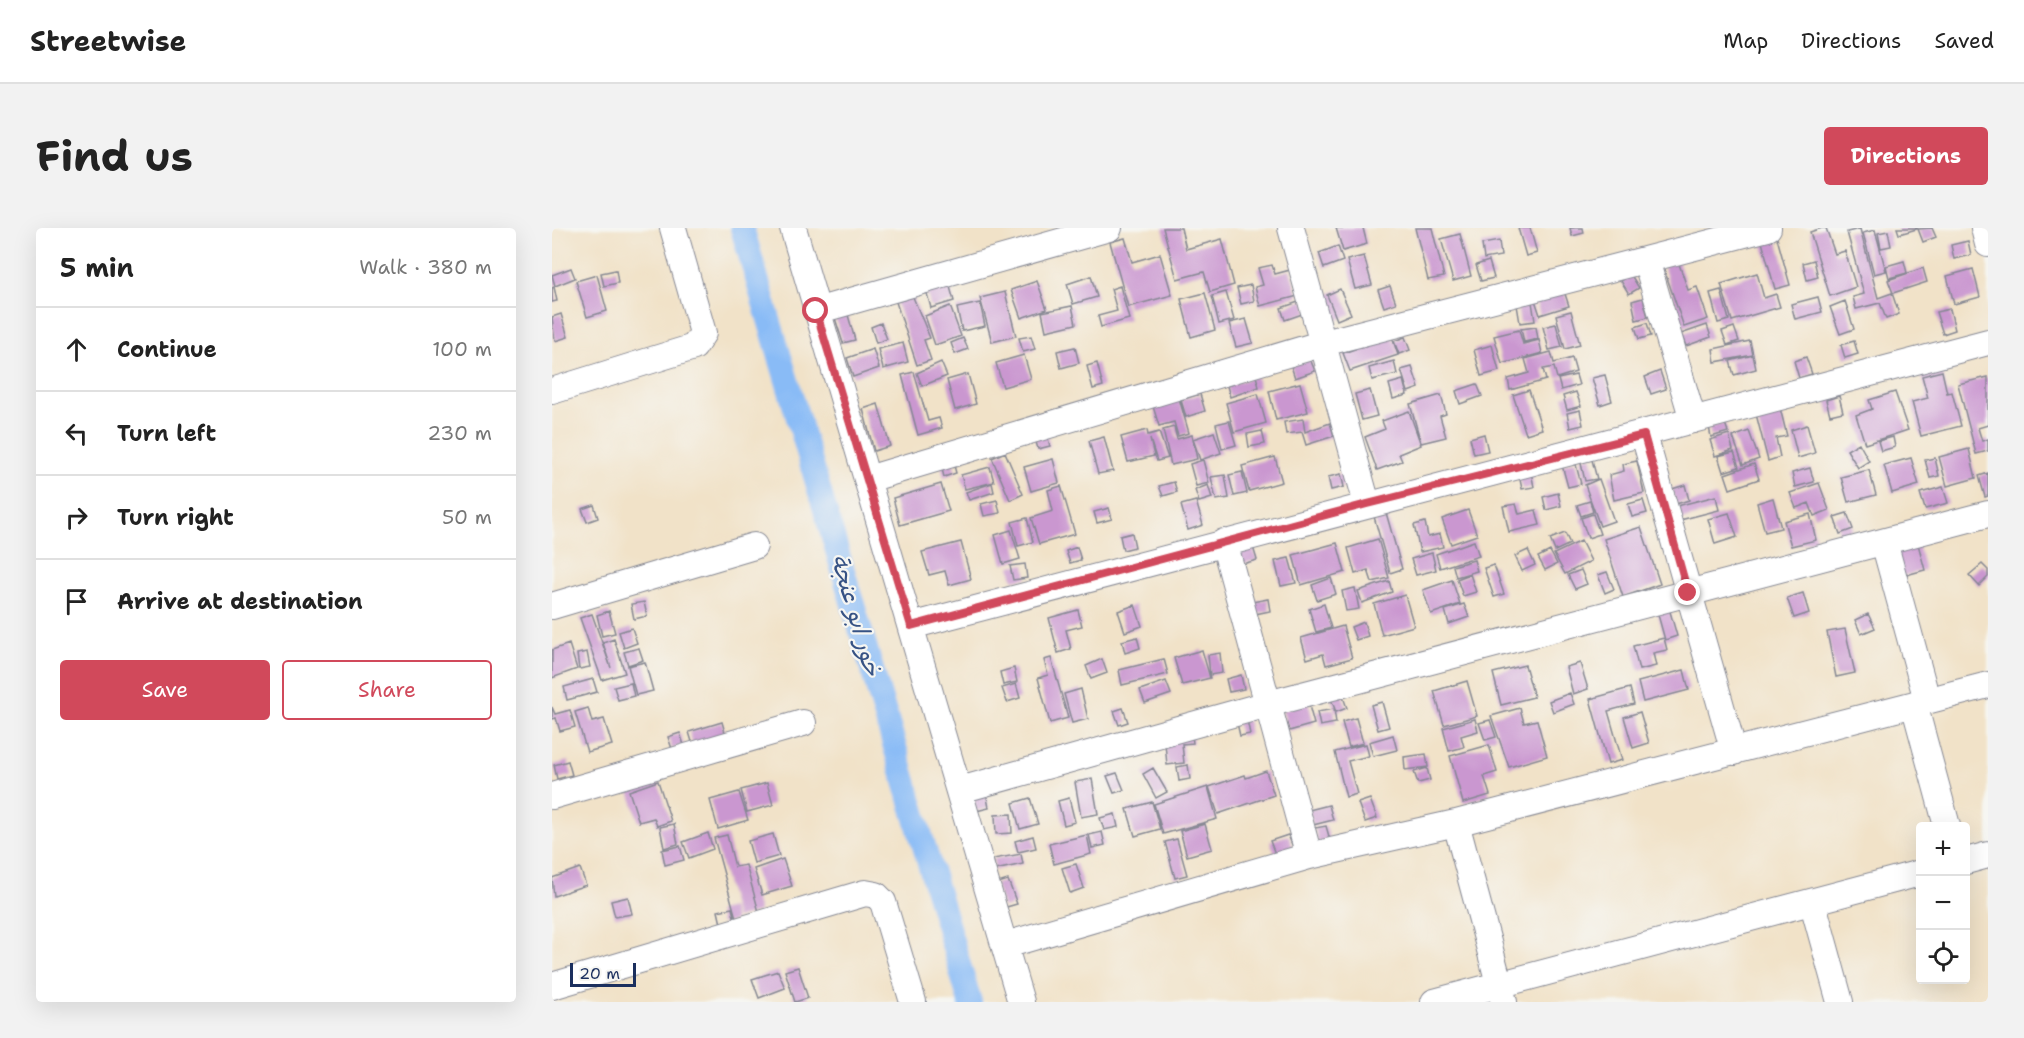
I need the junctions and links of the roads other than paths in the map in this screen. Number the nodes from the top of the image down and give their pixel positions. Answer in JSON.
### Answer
{"nodes":[{"id":1,"x":673,"y":228,"type":"edge"},
{"id":2,"x":793,"y":228,"type":"edge"},
{"id":3,"x":1109,"y":228,"type":"edge"},
{"id":4,"x":1291,"y":228,"type":"edge"},
{"id":5,"x":1768,"y":228,"type":"edge"},
{"id":6,"x":1984,"y":228,"type":"edge"},
{"id":7,"x":1988,"y":243,"type":"edge"},
{"id":8,"x":1646,"y":260,"type":"junction"},
{"id":9,"x":816,"y":311,"type":"junction"},
{"id":10,"x":1988,"y":342,"type":"edge"},
{"id":11,"x":1324,"y":344,"type":"junction"},
{"id":12,"x":552,"y":392,"type":"edge"},
{"id":13,"x":1693,"y":420,"type":"junction"},
{"id":14,"x":1644,"y":435,"type":"junction"},
{"id":15,"x":868,"y":479,"type":"junction"},
{"id":16,"x":1367,"y":504,"type":"junction"},
{"id":17,"x":1988,"y":513,"type":"edge"},
{"id":18,"x":1224,"y":542,"type":"junction"},
{"id":19,"x":1884,"y":542,"type":"junction"},
{"id":20,"x":754,"y":546,"type":"dead end"},
{"id":21,"x":1688,"y":593,"type":"junction"},
{"id":22,"x":552,"y":606,"type":"edge"},
{"id":23,"x":911,"y":626,"type":"junction"},
{"id":24,"x":1988,"y":685,"type":"edge"},
{"id":25,"x":1920,"y":702,"type":"junction"},
{"id":26,"x":1268,"y":704,"type":"junction"},
{"id":27,"x":803,"y":723,"type":"dead end"},
{"id":28,"x":1734,"y":752,"type":"junction"},
{"id":29,"x":960,"y":790,"type":"junction"},
{"id":30,"x":552,"y":796,"type":"edge"},
{"id":31,"x":1946,"y":822,"type":"edge"},
{"id":32,"x":1456,"y":823,"type":"junction"},
{"id":33,"x":1988,"y":855,"type":"edge"},
{"id":34,"x":1310,"y":856,"type":"junction"},
{"id":35,"x":1970,"y":860,"type":"edge"},
{"id":36,"x":1916,"y":874,"type":"edge"},
{"id":37,"x":1812,"y":904,"type":"junction"},
{"id":38,"x":1006,"y":945,"type":"junction"},
{"id":39,"x":552,"y":986,"type":"edge"},
{"id":40,"x":1502,"y":994,"type":"edge"},
{"id":41,"x":913,"y":1002,"type":"edge"},
{"id":42,"x":1021,"y":1002,"type":"edge"},
{"id":43,"x":1434,"y":1002,"type":"edge"},
{"id":44,"x":1840,"y":1002,"type":"edge"}],
"edges":[{"from":1,"to":12,"type":"street"},
{"from":2,"to":9,"type":"street"},
{"from":3,"to":9,"type":"street"},
{"from":4,"to":11,"type":"street"},
{"from":5,"to":8,"type":"street"},
{"from":6,"to":7,"type":"street"},
{"from":8,"to":11,"type":"street"},
{"from":8,"to":13,"type":"street"},
{"from":9,"to":15,"type":"street"},
{"from":10,"to":13,"type":"street"},
{"from":11,"to":15,"type":"street"},
{"from":11,"to":16,"type":"street"},
{"from":13,"to":14,"type":"street"},
{"from":14,"to":16,"type":"street"},
{"from":14,"to":21,"type":"street"},
{"from":15,"to":23,"type":"street"},
{"from":16,"to":18,"type":"street"},
{"from":17,"to":19,"type":"street"},
{"from":18,"to":23,"type":"street"},
{"from":18,"to":26,"type":"street"},
{"from":19,"to":21,"type":"street"},
{"from":19,"to":25,"type":"street"},
{"from":20,"to":22,"type":"street"},
{"from":21,"to":26,"type":"street"},
{"from":21,"to":28,"type":"street"},
{"from":23,"to":29,"type":"street"},
{"from":24,"to":25,"type":"street"},
{"from":25,"to":28,"type":"street"},
{"from":25,"to":31,"type":"street"},
{"from":26,"to":29,"type":"street"},
{"from":26,"to":34,"type":"street"},
{"from":27,"to":30,"type":"street"},
{"from":28,"to":32,"type":"street"},
{"from":29,"to":38,"type":"street"},
{"from":32,"to":34,"type":"street"},
{"from":32,"to":40,"type":"street"},
{"from":33,"to":35,"type":"street"},
{"from":34,"to":38,"type":"street"},
{"from":36,"to":37,"type":"street"},
{"from":37,"to":40,"type":"street"},
{"from":37,"to":44,"type":"street"},
{"from":38,"to":42,"type":"street"},
{"from":39,"to":41,"type":"street"},
{"from":40,"to":43,"type":"street"}]}
